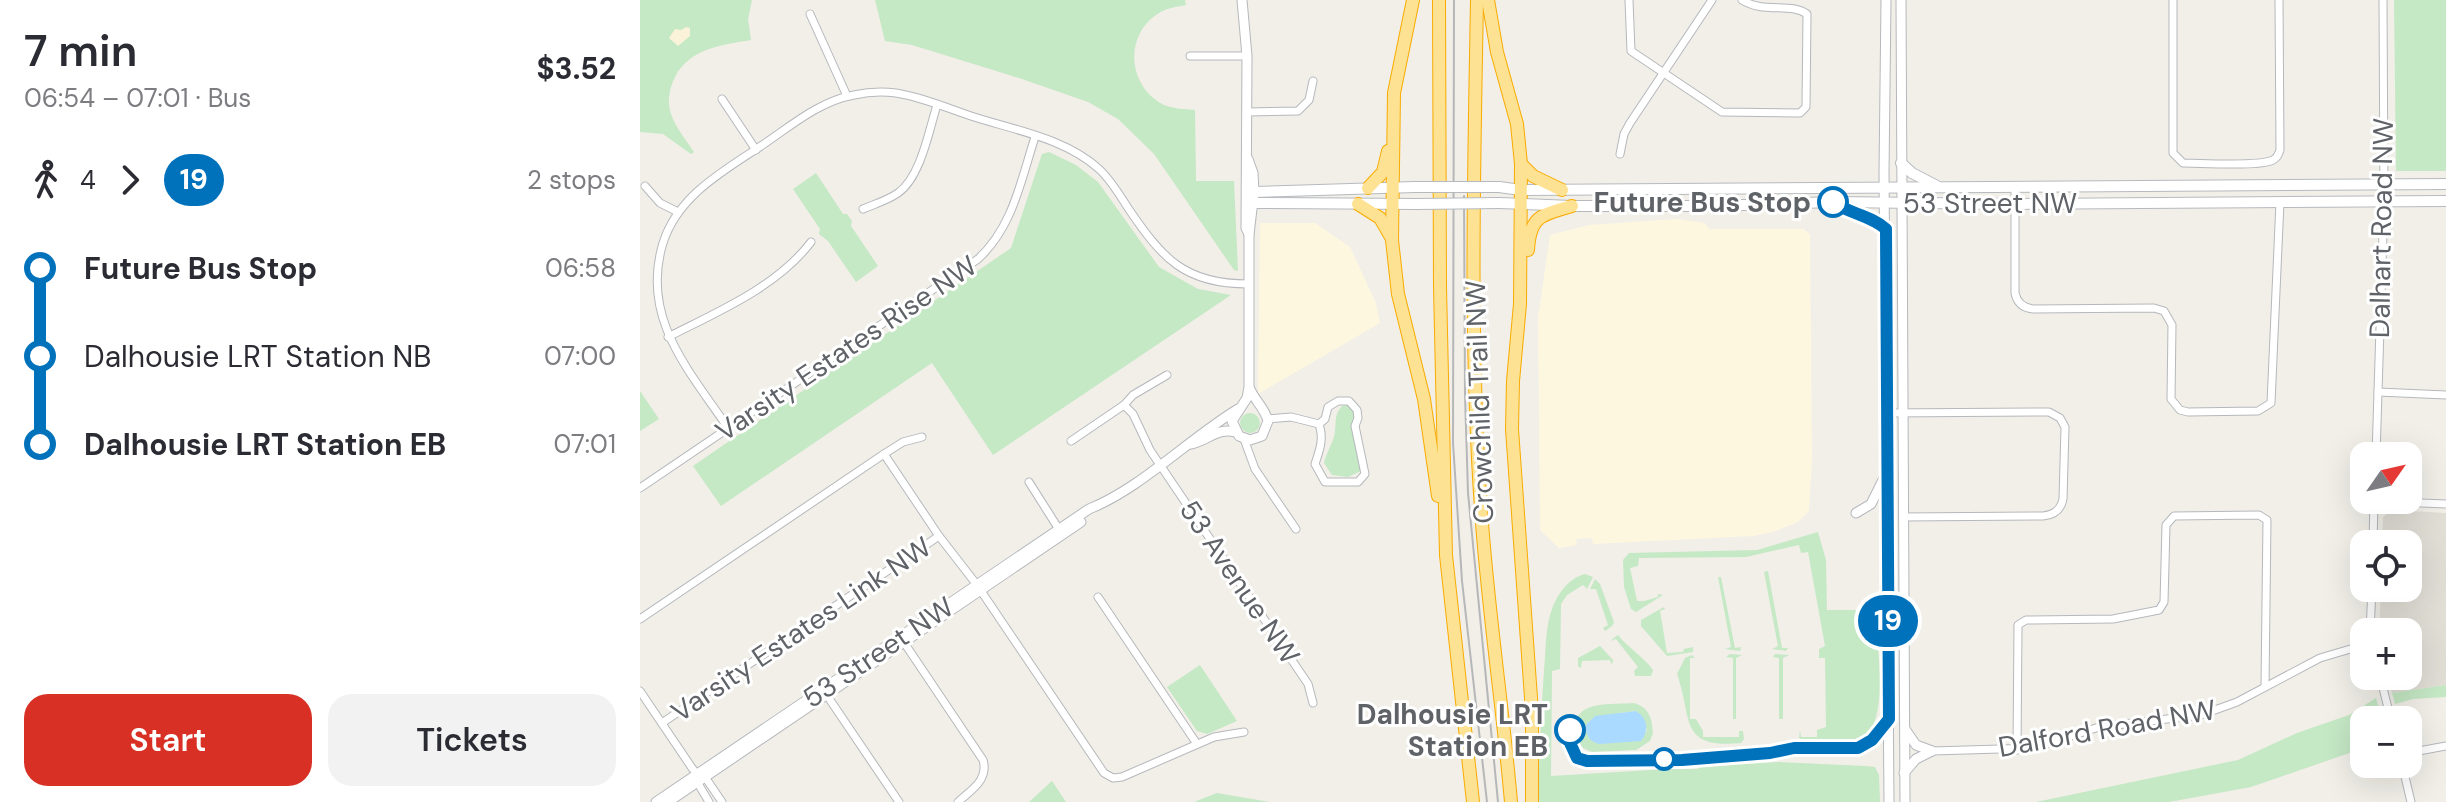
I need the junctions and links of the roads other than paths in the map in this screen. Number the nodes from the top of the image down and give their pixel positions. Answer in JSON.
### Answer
{"nodes":[{"id":1,"x":1242,"y":0,"type":"edge"},
{"id":2,"x":1413,"y":0,"type":"edge"},
{"id":3,"x":1439,"y":0,"type":"edge"},
{"id":4,"x":1477,"y":0,"type":"edge"},
{"id":5,"x":1488,"y":0,"type":"edge"},
{"id":6,"x":1629,"y":0,"type":"edge"},
{"id":7,"x":1712,"y":0,"type":"edge"},
{"id":8,"x":1742,"y":0,"type":"edge"},
{"id":9,"x":1886,"y":0,"type":"edge"},
{"id":10,"x":1901,"y":0,"type":"edge"},
{"id":11,"x":2173,"y":0,"type":"edge"},
{"id":12,"x":2279,"y":0,"type":"edge"},
{"id":13,"x":2383,"y":0,"type":"edge"},
{"id":14,"x":810,"y":14,"type":"dead end"},
{"id":15,"x":1190,"y":56,"type":"dead end"},
{"id":16,"x":1247,"y":56,"type":"junction"},
{"id":17,"x":1663,"y":74,"type":"junction"},
{"id":18,"x":1313,"y":81,"type":"dead end"},
{"id":19,"x":847,"y":96,"type":"junction"},
{"id":20,"x":722,"y":99,"type":"dead end"},
{"id":21,"x":937,"y":105,"type":"junction"},
{"id":22,"x":1248,"y":112,"type":"junction"},
{"id":23,"x":1035,"y":137,"type":"junction"},
{"id":24,"x":1393,"y":141,"type":"junction"},
{"id":25,"x":756,"y":150,"type":"junction"},
{"id":26,"x":1620,"y":154,"type":"dead end"},
{"id":27,"x":1901,"y":163,"type":"junction"},
{"id":28,"x":1521,"y":164,"type":"junction"},
{"id":29,"x":2446,"y":184,"type":"edge"},
{"id":30,"x":2384,"y":185,"type":"junction"},
{"id":31,"x":645,"y":186,"type":"dead end"},
{"id":32,"x":2015,"y":186,"type":"junction"},
{"id":33,"x":1885,"y":187,"type":"junction"},
{"id":34,"x":1901,"y":187,"type":"junction"},
{"id":35,"x":1939,"y":187,"type":"junction"},
{"id":36,"x":1368,"y":188,"type":"junction"},
{"id":37,"x":1393,"y":189,"type":"junction"},
{"id":38,"x":1521,"y":190,"type":"junction"},
{"id":39,"x":1562,"y":190,"type":"junction"},
{"id":40,"x":1250,"y":198,"type":"junction"},
{"id":41,"x":2384,"y":200,"type":"junction"},
{"id":42,"x":2446,"y":201,"type":"edge"},
{"id":43,"x":1833,"y":202,"type":"junction"},
{"id":44,"x":1885,"y":202,"type":"junction"},
{"id":45,"x":1902,"y":202,"type":"junction"},
{"id":46,"x":2280,"y":202,"type":"junction"},
{"id":47,"x":1358,"y":204,"type":"junction"},
{"id":48,"x":1393,"y":204,"type":"junction"},
{"id":49,"x":2014,"y":204,"type":"junction"},
{"id":50,"x":1521,"y":205,"type":"junction"},
{"id":51,"x":1572,"y":206,"type":"junction"},
{"id":52,"x":863,"y":209,"type":"dead end"},
{"id":53,"x":678,"y":212,"type":"junction"},
{"id":54,"x":1886,"y":229,"type":"junction"},
{"id":55,"x":1392,"y":240,"type":"junction"},
{"id":56,"x":811,"y":242,"type":"dead end"},
{"id":57,"x":1248,"y":284,"type":"junction"},
{"id":58,"x":1520,"y":304,"type":"junction"},
{"id":59,"x":668,"y":337,"type":"junction"},
{"id":60,"x":1167,"y":375,"type":"dead end"},
{"id":61,"x":1249,"y":387,"type":"junction"},
{"id":62,"x":2378,"y":392,"type":"junction"},
{"id":63,"x":2446,"y":395,"type":"edge"},
{"id":64,"x":1124,"y":405,"type":"junction"},
{"id":65,"x":1238,"y":409,"type":"junction"},
{"id":66,"x":1887,"y":413,"type":"junction"},
{"id":67,"x":1902,"y":413,"type":"junction"},
{"id":68,"x":1268,"y":419,"type":"junction"},
{"id":69,"x":1319,"y":424,"type":"junction"},
{"id":70,"x":728,"y":428,"type":"junction"},
{"id":71,"x":1235,"y":432,"type":"junction"},
{"id":72,"x":922,"y":437,"type":"dead end"},
{"id":73,"x":1244,"y":439,"type":"junction"},
{"id":74,"x":1257,"y":439,"type":"junction"},
{"id":75,"x":1071,"y":441,"type":"dead end"},
{"id":76,"x":2376,"y":442,"type":"edge"},
{"id":77,"x":1191,"y":444,"type":"junction"},
{"id":78,"x":1249,"y":452,"type":"junction"},
{"id":79,"x":884,"y":454,"type":"junction"},
{"id":80,"x":1161,"y":464,"type":"junction"},
{"id":81,"x":1887,"y":470,"type":"junction"},
{"id":82,"x":1029,"y":482,"type":"dead end"},
{"id":83,"x":640,"y":488,"type":"edge"},
{"id":84,"x":2422,"y":503,"type":"edge"},
{"id":85,"x":2446,"y":504,"type":"edge"},
{"id":86,"x":1856,"y":513,"type":"dead end"},
{"id":87,"x":1903,"y":517,"type":"junction"},
{"id":88,"x":1296,"y":529,"type":"dead end"},
{"id":89,"x":1061,"y":532,"type":"junction"},
{"id":90,"x":939,"y":536,"type":"junction"},
{"id":91,"x":1446,"y":555,"type":"junction"},
{"id":92,"x":979,"y":588,"type":"junction"},
{"id":93,"x":1098,"y":597,"type":"dead end"},
{"id":94,"x":640,"y":619,"type":"edge"},
{"id":95,"x":902,"y":640,"type":"junction"},
{"id":96,"x":2350,"y":649,"type":"edge"},
{"id":97,"x":2265,"y":686,"type":"junction"},
{"id":98,"x":640,"y":691,"type":"edge"},
{"id":99,"x":825,"y":692,"type":"junction"},
{"id":100,"x":1313,"y":703,"type":"dead end"},
{"id":101,"x":1889,"y":719,"type":"junction"},
{"id":102,"x":662,"y":723,"type":"junction"},
{"id":103,"x":1904,"y":728,"type":"junction"},
{"id":104,"x":1244,"y":732,"type":"dead end"},
{"id":105,"x":1197,"y":744,"type":"junction"},
{"id":106,"x":2446,"y":746,"type":"edge"},
{"id":107,"x":1858,"y":748,"type":"dead end"},
{"id":108,"x":2017,"y":750,"type":"junction"},
{"id":109,"x":2422,"y":750,"type":"edge"},
{"id":110,"x":1932,"y":751,"type":"junction"},
{"id":111,"x":1904,"y":773,"type":"junction"},
{"id":112,"x":699,"y":778,"type":"junction"},
{"id":113,"x":2405,"y":778,"type":"edge"},
{"id":114,"x":656,"y":802,"type":"edge"},
{"id":115,"x":668,"y":802,"type":"edge"},
{"id":116,"x":709,"y":802,"type":"edge"},
{"id":117,"x":722,"y":802,"type":"edge"},
{"id":118,"x":899,"y":802,"type":"edge"},
{"id":119,"x":958,"y":802,"type":"edge"},
{"id":120,"x":1473,"y":802,"type":"edge"},
{"id":121,"x":1511,"y":802,"type":"edge"},
{"id":122,"x":1532,"y":802,"type":"edge"},
{"id":123,"x":1889,"y":802,"type":"edge"},
{"id":124,"x":1905,"y":802,"type":"edge"},
{"id":125,"x":2411,"y":802,"type":"edge"}],
"edges":[{"from":1,"to":16,"type":"street"},
{"from":2,"to":24,"type":"highway"},
{"from":3,"to":91,"type":"highway","name":"Crowchild Trail NW"},
{"from":4,"to":121,"type":"highway","name":"Crowchild Trail NW"},
{"from":5,"to":28,"type":"highway"},
{"from":6,"to":17,"type":"street"},
{"from":7,"to":17,"type":"street"},
{"from":8,"to":17,"type":"street"},
{"from":9,"to":33,"type":"street"},
{"from":10,"to":27,"type":"street"},
{"from":11,"to":12,"type":"street"},
{"from":13,"to":30,"type":"street","name":"Dalhart Road NW"},
{"from":14,"to":19,"type":"street"},
{"from":15,"to":16,"type":"street"},
{"from":16,"to":22,"type":"street"},
{"from":17,"to":26,"type":"street"},
{"from":18,"to":22,"type":"street"},
{"from":19,"to":21,"type":"street"},
{"from":19,"to":25,"type":"street"},
{"from":20,"to":25,"type":"street"},
{"from":21,"to":23,"type":"street"},
{"from":21,"to":52,"type":"street"},
{"from":22,"to":40,"type":"street"},
{"from":23,"to":57,"type":"street"},
{"from":23,"to":70,"type":"street","name":"Varsity Estates Rise NW"},
{"from":24,"to":36,"type":"highway"},
{"from":24,"to":37,"type":"highway"},
{"from":25,"to":53,"type":"street"},
{"from":27,"to":34,"type":"street"},
{"from":27,"to":35,"type":"main road"},
{"from":28,"to":38,"type":"highway"},
{"from":28,"to":39,"type":"highway"},
{"from":29,"to":30,"type":"main road","name":"53 Street NW"},
{"from":30,"to":32,"type":"main road","name":"53 Street NW"},
{"from":30,"to":41,"type":"street","name":"Dalhart Road NW"},
{"from":31,"to":53,"type":"street"},
{"from":32,"to":35,"type":"main road","name":"53 Street NW"},
{"from":32,"to":49,"type":"street"},
{"from":33,"to":34,"type":"main road","name":"53 Street NW"},
{"from":33,"to":39,"type":"main road","name":"53 Street NW"},
{"from":33,"to":44,"type":"street"},
{"from":34,"to":35,"type":"main road","name":"53 Street NW"},
{"from":34,"to":45,"type":"street"},
{"from":36,"to":37,"type":"main road","name":"53 Street NW"},
{"from":36,"to":40,"type":"main road","name":"53 Street NW"},
{"from":37,"to":38,"type":"main road","name":"53 Street NW","bridge":true},
{"from":37,"to":48,"type":"highway"},
{"from":38,"to":39,"type":"main road","name":"53 Street NW"},
{"from":38,"to":50,"type":"highway"},
{"from":40,"to":47,"type":"main road","name":"53 Street NW"},
{"from":40,"to":57,"type":"street"},
{"from":41,"to":42,"type":"main road","name":"53 Street NW"},
{"from":41,"to":46,"type":"main road","name":"53 Street NW"},
{"from":41,"to":62,"type":"street","name":"Dalhart Road NW"},
{"from":43,"to":44,"type":"main road","name":"53 Street NW"},
{"from":43,"to":51,"type":"main road","name":"53 Street NW"},
{"from":43,"to":54,"type":"main road"},
{"from":44,"to":45,"type":"main road","name":"53 Street NW"},
{"from":44,"to":54,"type":"street"},
{"from":45,"to":49,"type":"main road","name":"53 Street NW"},
{"from":45,"to":67,"type":"street"},
{"from":46,"to":49,"type":"main road","name":"53 Street NW"},
{"from":46,"to":49,"type":"street"},
{"from":47,"to":48,"type":"main road","name":"53 Street NW"},
{"from":47,"to":55,"type":"highway"},
{"from":48,"to":50,"type":"main road","name":"53 Street NW","bridge":true},
{"from":48,"to":55,"type":"highway"},
{"from":50,"to":51,"type":"main road","name":"53 Street NW"},
{"from":50,"to":58,"type":"highway"},
{"from":51,"to":58,"type":"highway"},
{"from":53,"to":59,"type":"street"},
{"from":54,"to":66,"type":"street"},
{"from":55,"to":91,"type":"highway"},
{"from":56,"to":59,"type":"street"},
{"from":57,"to":61,"type":"street"},
{"from":58,"to":122,"type":"highway"},
{"from":59,"to":70,"type":"street"},
{"from":60,"to":64,"type":"street"},
{"from":61,"to":65,"type":"street"},
{"from":61,"to":68,"type":"street"},
{"from":62,"to":63,"type":"street"},
{"from":62,"to":76,"type":"street","name":"Dalhart Road NW"},
{"from":64,"to":75,"type":"street"},
{"from":64,"to":80,"type":"street","name":"53 Avenue NW"},
{"from":65,"to":71,"type":"street"},
{"from":65,"to":77,"type":"street","name":"53 Street NW"},
{"from":66,"to":67,"type":"street"},
{"from":66,"to":81,"type":"street"},
{"from":67,"to":87,"type":"street"},
{"from":67,"to":87,"type":"street"},
{"from":68,"to":69,"type":"street"},
{"from":68,"to":74,"type":"street"},
{"from":69,"to":69,"type":"street"},
{"from":70,"to":83,"type":"street","name":"Varsity Estates Rise NW"},
{"from":71,"to":73,"type":"street"},
{"from":71,"to":77,"type":"street","name":"53 Street NW"},
{"from":72,"to":79,"type":"street"},
{"from":73,"to":74,"type":"street"},
{"from":73,"to":78,"type":"street"},
{"from":74,"to":78,"type":"street"},
{"from":77,"to":80,"type":"street","name":"53 Street NW"},
{"from":78,"to":88,"type":"street"},
{"from":79,"to":90,"type":"street"},
{"from":79,"to":94,"type":"street"},
{"from":80,"to":89,"type":"street","name":"53 Street NW"},
{"from":80,"to":100,"type":"street","name":"53 Avenue NW"},
{"from":81,"to":86,"type":"street"},
{"from":81,"to":101,"type":"street"},
{"from":82,"to":89,"type":"street"},
{"from":84,"to":85,"type":"street"},
{"from":87,"to":103,"type":"street"},
{"from":89,"to":92,"type":"street","name":"53 Street NW"},
{"from":90,"to":92,"type":"street"},
{"from":90,"to":102,"type":"street","name":"Varsity Estates Link NW"},
{"from":91,"to":120,"type":"highway","name":"Crowchild Trail NW"},
{"from":92,"to":95,"type":"street","name":"53 Street NW"},
{"from":92,"to":105,"type":"street"},
{"from":93,"to":105,"type":"street"},
{"from":95,"to":99,"type":"street","name":"53 Street NW"},
{"from":95,"to":119,"type":"street"},
{"from":96,"to":97,"type":"street","name":"Dalford Road NW"},
{"from":97,"to":108,"type":"street","name":"Dalford Road NW"},
{"from":97,"to":108,"type":"street"},
{"from":98,"to":102,"type":"street"},
{"from":99,"to":112,"type":"street","name":"53 Street NW"},
{"from":99,"to":118,"type":"street"},
{"from":101,"to":107,"type":"street"},
{"from":101,"to":123,"type":"street"},
{"from":102,"to":112,"type":"street"},
{"from":103,"to":110,"type":"street"},
{"from":103,"to":111,"type":"street"},
{"from":104,"to":105,"type":"street"},
{"from":106,"to":109,"type":"street"},
{"from":108,"to":110,"type":"street","name":"Dalford Road NW"},
{"from":110,"to":111,"type":"street"},
{"from":111,"to":124,"type":"street"},
{"from":112,"to":114,"type":"street","name":"53 Street NW"},
{"from":112,"to":115,"type":"street","name":"53 Street NW"},
{"from":112,"to":116,"type":"street"},
{"from":112,"to":117,"type":"street"},
{"from":113,"to":125,"type":"street"}]}
